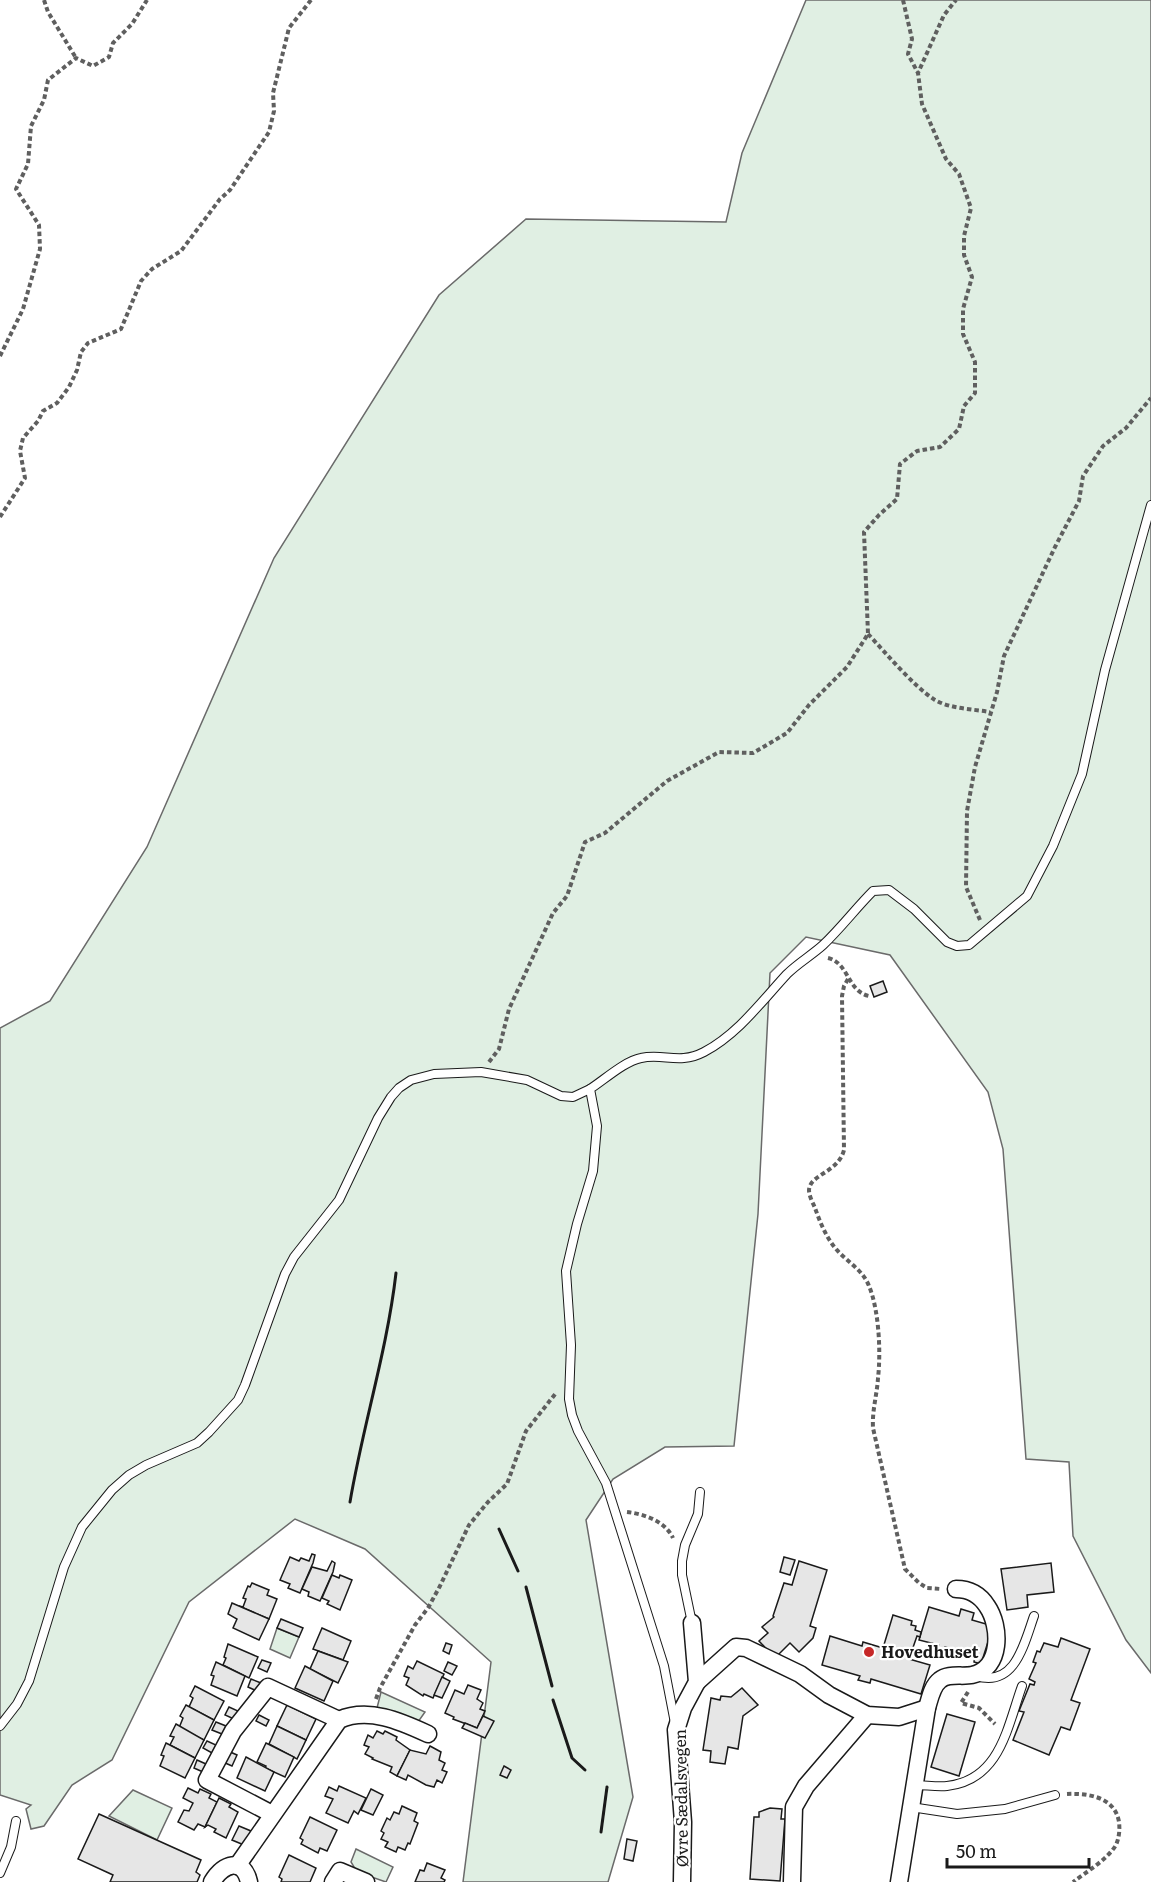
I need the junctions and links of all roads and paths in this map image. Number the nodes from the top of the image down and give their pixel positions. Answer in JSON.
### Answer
{"nodes":[{"id":1,"x":44,"y":0,"type":"edge"},
{"id":2,"x":147,"y":0,"type":"edge"},
{"id":3,"x":311,"y":0,"type":"edge"},
{"id":4,"x":903,"y":0,"type":"edge"},
{"id":5,"x":956,"y":0,"type":"edge"},
{"id":6,"x":76,"y":58,"type":"junction"},
{"id":7,"x":918,"y":73,"type":"junction"},
{"id":8,"x":0,"y":356,"type":"edge"},
{"id":9,"x":1151,"y":398,"type":"edge"},
{"id":10,"x":1151,"y":505,"type":"edge"},
{"id":11,"x":0,"y":517,"type":"edge"},
{"id":12,"x":868,"y":634,"type":"junction"},
{"id":13,"x":990,"y":712,"type":"junction"},
{"id":14,"x":985,"y":931,"type":"junction"},
{"id":15,"x":809,"y":956,"type":"junction"},
{"id":16,"x":848,"y":979,"type":"junction"},
{"id":17,"x":869,"y":996,"type":"dead end"},
{"id":18,"x":481,"y":1072,"type":"junction"},
{"id":19,"x":590,"y":1089,"type":"junction"},
{"id":20,"x":569,"y":1384,"type":"junction"},
{"id":21,"x":700,"y":1492,"type":"dead end"},
{"id":22,"x":614,"y":1510,"type":"junction"},
{"id":23,"x":682,"y":1562,"type":"junction"},
{"id":24,"x":956,"y":1589,"type":"joint"},
{"id":25,"x":1034,"y":1616,"type":"dead end"},
{"id":26,"x":692,"y":1623,"type":"joint"},
{"id":27,"x":697,"y":1683,"type":"junction"},
{"id":28,"x":974,"y":1683,"type":"junction"},
{"id":29,"x":1022,"y":1686,"type":"dead end"},
{"id":30,"x":927,"y":1708,"type":"junction"},
{"id":31,"x":371,"y":1715,"type":"junction"},
{"id":32,"x":867,"y":1715,"type":"junction"},
{"id":33,"x":339,"y":1720,"type":"junction"},
{"id":34,"x":0,"y":1726,"type":"edge"},
{"id":35,"x":1008,"y":1728,"type":"junction"},
{"id":36,"x":676,"y":1730,"type":"junction"},
{"id":37,"x":428,"y":1734,"type":"dead end"},
{"id":38,"x":915,"y":1785,"type":"junction"},
{"id":39,"x":1055,"y":1795,"type":"joint"},
{"id":40,"x":911,"y":1807,"type":"junction"},
{"id":41,"x":272,"y":1814,"type":"junction"},
{"id":42,"x":16,"y":1821,"type":"dead end"},
{"id":43,"x":237,"y":1866,"type":"junction"},
{"id":44,"x":0,"y":1874,"type":"edge"},
{"id":45,"x":212,"y":1882,"type":"edge"},
{"id":46,"x":249,"y":1882,"type":"edge"},
{"id":47,"x":333,"y":1882,"type":"edge"},
{"id":48,"x":366,"y":1882,"type":"edge"},
{"id":49,"x":682,"y":1882,"type":"edge"},
{"id":50,"x":791,"y":1882,"type":"edge"},
{"id":51,"x":900,"y":1882,"type":"edge"},
{"id":52,"x":1073,"y":1882,"type":"edge"}],
"edges":[{"from":1,"to":6,"type":"path"},
{"from":2,"to":6,"type":"path"},
{"from":3,"to":11,"type":"path"},
{"from":4,"to":7,"type":"path"},
{"from":5,"to":7,"type":"path"},
{"from":6,"to":8,"type":"path"},
{"from":7,"to":12,"type":"path"},
{"from":9,"to":13,"type":"path"},
{"from":10,"to":14,"type":"lane"},
{"from":12,"to":13,"type":"path"},
{"from":12,"to":18,"type":"path"},
{"from":13,"to":14,"type":"path"},
{"from":14,"to":15,"type":"lane"},
{"from":15,"to":16,"type":"path"},
{"from":15,"to":19,"type":"lane"},
{"from":16,"to":17,"type":"path"},
{"from":16,"to":24,"type":"path"},
{"from":18,"to":19,"type":"lane"},
{"from":18,"to":34,"type":"lane"},
{"from":19,"to":20,"type":"lane"},
{"from":20,"to":22,"type":"lane"},
{"from":20,"to":31,"type":"path"},
{"from":21,"to":23,"type":"lane"},
{"from":22,"to":23,"type":"path"},
{"from":22,"to":36,"type":"lane"},
{"from":23,"to":26,"type":"lane"},
{"from":24,"to":28,"type":"street"},
{"from":25,"to":28,"type":"lane"},
{"from":26,"to":27,"type":"street"},
{"from":27,"to":32,"type":"street","name":"Øvre Sædalsvegen"},
{"from":27,"to":36,"type":"street","name":"Øvre Sædalsvegen"},
{"from":28,"to":30,"type":"street"},
{"from":28,"to":35,"type":"path"},
{"from":29,"to":35,"type":"lane"},
{"from":30,"to":32,"type":"street","name":"Øvre Sædalsvegen"},
{"from":30,"to":38,"type":"street"},
{"from":31,"to":33,"type":"street"},
{"from":31,"to":37,"type":"street"},
{"from":32,"to":50,"type":"street"},
{"from":33,"to":41,"type":"street"},
{"from":33,"to":41,"type":"street"},
{"from":35,"to":38,"type":"lane"},
{"from":36,"to":49,"type":"street","name":"Øvre Sædalsvegen"},
{"from":38,"to":40,"type":"street"},
{"from":39,"to":40,"type":"lane"},
{"from":39,"to":52,"type":"path"},
{"from":40,"to":51,"type":"street"},
{"from":41,"to":43,"type":"street"},
{"from":42,"to":44,"type":"lane"},
{"from":43,"to":45,"type":"street"},
{"from":43,"to":46,"type":"street"},
{"from":47,"to":48,"type":"street"}]}
